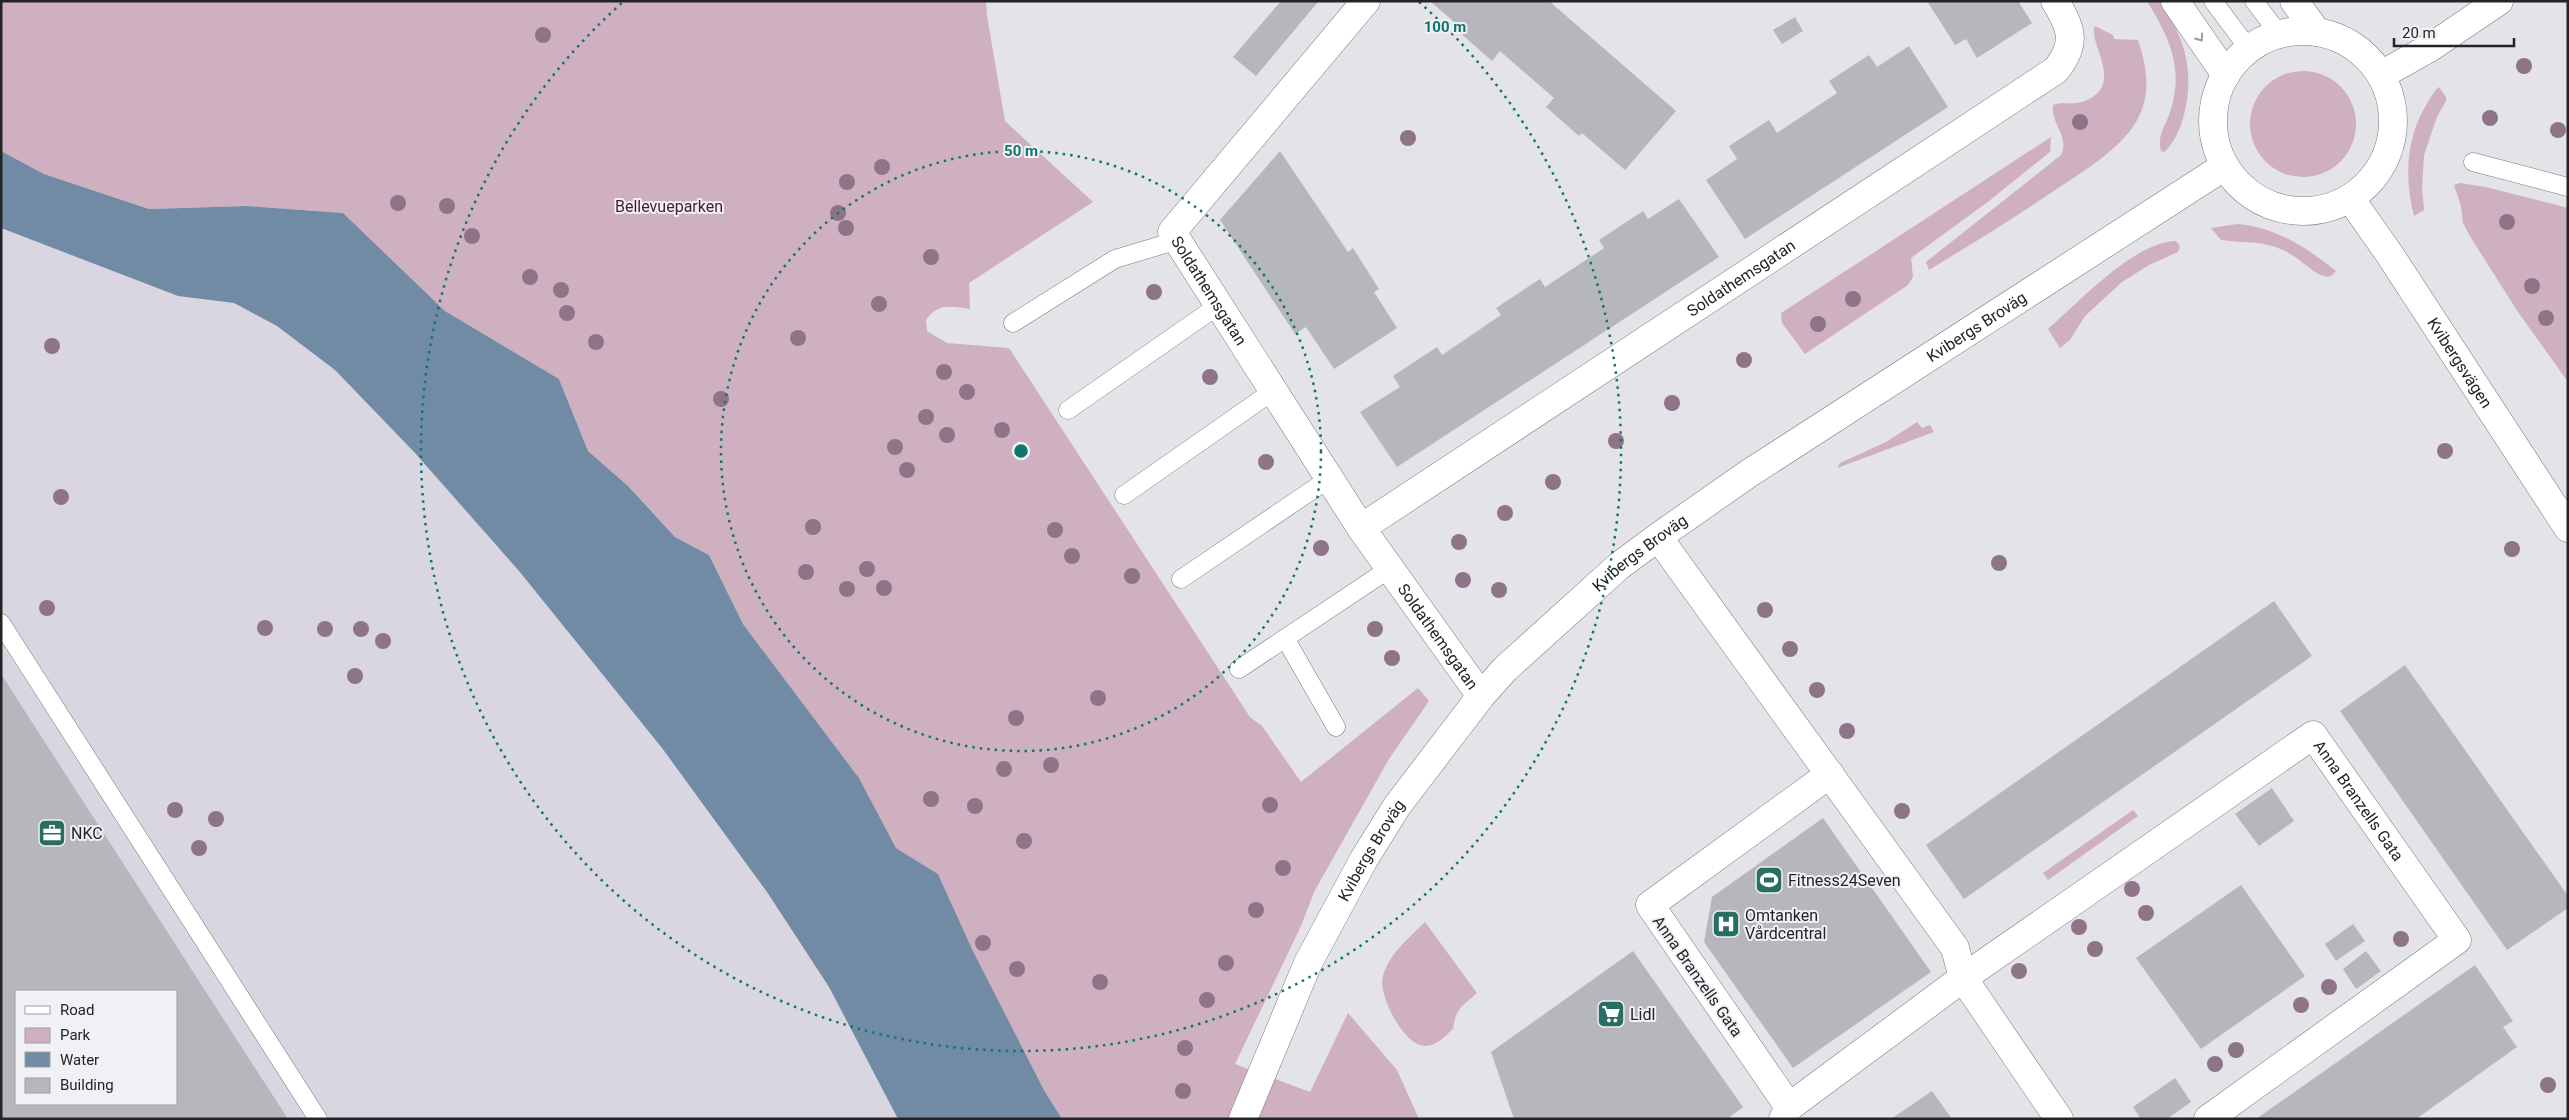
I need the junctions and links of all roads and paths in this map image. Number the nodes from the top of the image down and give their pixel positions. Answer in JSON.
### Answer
{"nodes":[{"id":1,"x":1366,"y":1,"type":"edge"},
{"id":2,"x":2055,"y":1,"type":"edge"},
{"id":3,"x":2175,"y":1,"type":"edge"},
{"id":4,"x":2213,"y":1,"type":"edge"},
{"id":5,"x":2254,"y":1,"type":"edge"},
{"id":6,"x":2294,"y":1,"type":"edge"},
{"id":7,"x":2499,"y":1,"type":"edge"},
{"id":8,"x":2317,"y":32,"type":"junction"},
{"id":9,"x":2280,"y":35,"type":"junction"},
{"id":10,"x":2248,"y":49,"type":"junction"},
{"id":11,"x":2226,"y":75,"type":"junction"},
{"id":12,"x":2381,"y":75,"type":"junction"},
{"id":13,"x":2473,"y":162,"type":"dead end"},
{"id":14,"x":2225,"y":166,"type":"junction"},
{"id":15,"x":2568,"y":187,"type":"edge"},
{"id":16,"x":2350,"y":198,"type":"junction"},
{"id":17,"x":1178,"y":240,"type":"junction"},
{"id":18,"x":1220,"y":305,"type":"junction"},
{"id":19,"x":1013,"y":323,"type":"dead end"},
{"id":20,"x":1273,"y":390,"type":"junction"},
{"id":21,"x":1068,"y":410,"type":"dead end"},
{"id":22,"x":1330,"y":478,"type":"junction"},
{"id":23,"x":1124,"y":496,"type":"dead end"},
{"id":24,"x":1361,"y":528,"type":"junction"},
{"id":25,"x":2568,"y":528,"type":"edge"},
{"id":26,"x":1658,"y":537,"type":"junction"},
{"id":27,"x":1389,"y":569,"type":"junction"},
{"id":28,"x":1181,"y":579,"type":"dead end"},
{"id":29,"x":1,"y":623,"type":"edge"},
{"id":30,"x":1285,"y":638,"type":"junction"},
{"id":31,"x":1239,"y":669,"type":"dead end"},
{"id":32,"x":1481,"y":696,"type":"junction"},
{"id":33,"x":1336,"y":727,"type":"dead end"},
{"id":34,"x":1830,"y":774,"type":"junction"},
{"id":35,"x":1963,"y":978,"type":"junction"},
{"id":36,"x":1786,"y":1113,"type":"edge"},
{"id":37,"x":318,"y":1119,"type":"edge"},
{"id":38,"x":1244,"y":1119,"type":"edge"},
{"id":39,"x":2059,"y":1119,"type":"edge"},
{"id":40,"x":2208,"y":1119,"type":"edge"}],
"edges":[{"from":1,"to":17,"type":"street","name":"Soldathemsgatan"},
{"from":2,"to":24,"type":"street","name":"Soldathemsgatan"},
{"from":3,"to":11,"type":"street","one_way":true},
{"from":4,"to":10,"type":"lane"},
{"from":5,"to":9,"type":"lane"},
{"from":6,"to":8,"type":"street"},
{"from":7,"to":12,"type":"street"},
{"from":8,"to":9,"type":"street"},
{"from":8,"to":12,"type":"street"},
{"from":9,"to":10,"type":"street"},
{"from":10,"to":11,"type":"street"},
{"from":11,"to":14,"type":"street"},
{"from":12,"to":16,"type":"street"},
{"from":13,"to":15,"type":"lane"},
{"from":14,"to":16,"type":"street"},
{"from":14,"to":26,"type":"street","name":"Kvibergs Broväg"},
{"from":16,"to":25,"type":"street","name":"Kvibergsvägen"},
{"from":17,"to":18,"type":"street","name":"Soldathemsgatan"},
{"from":17,"to":19,"type":"lane"},
{"from":18,"to":20,"type":"street","name":"Soldathemsgatan"},
{"from":18,"to":21,"type":"lane"},
{"from":20,"to":22,"type":"street","name":"Soldathemsgatan"},
{"from":20,"to":23,"type":"lane"},
{"from":22,"to":24,"type":"street","name":"Soldathemsgatan"},
{"from":22,"to":28,"type":"lane"},
{"from":24,"to":27,"type":"street","name":"Soldathemsgatan"},
{"from":26,"to":32,"type":"street","name":"Kvibergs Broväg"},
{"from":26,"to":34,"type":"street"},
{"from":27,"to":30,"type":"lane"},
{"from":27,"to":32,"type":"street","name":"Soldathemsgatan"},
{"from":29,"to":37,"type":"lane"},
{"from":30,"to":31,"type":"lane"},
{"from":30,"to":33,"type":"lane"},
{"from":32,"to":38,"type":"street","name":"Kvibergs Broväg"},
{"from":34,"to":35,"type":"street"},
{"from":34,"to":36,"type":"street","name":"Anna Branzells Gata"},
{"from":35,"to":36,"type":"street","name":"Anna Branzells Gata"},
{"from":35,"to":39,"type":"street"},
{"from":35,"to":40,"type":"street","name":"Anna Branzells Gata"}]}
